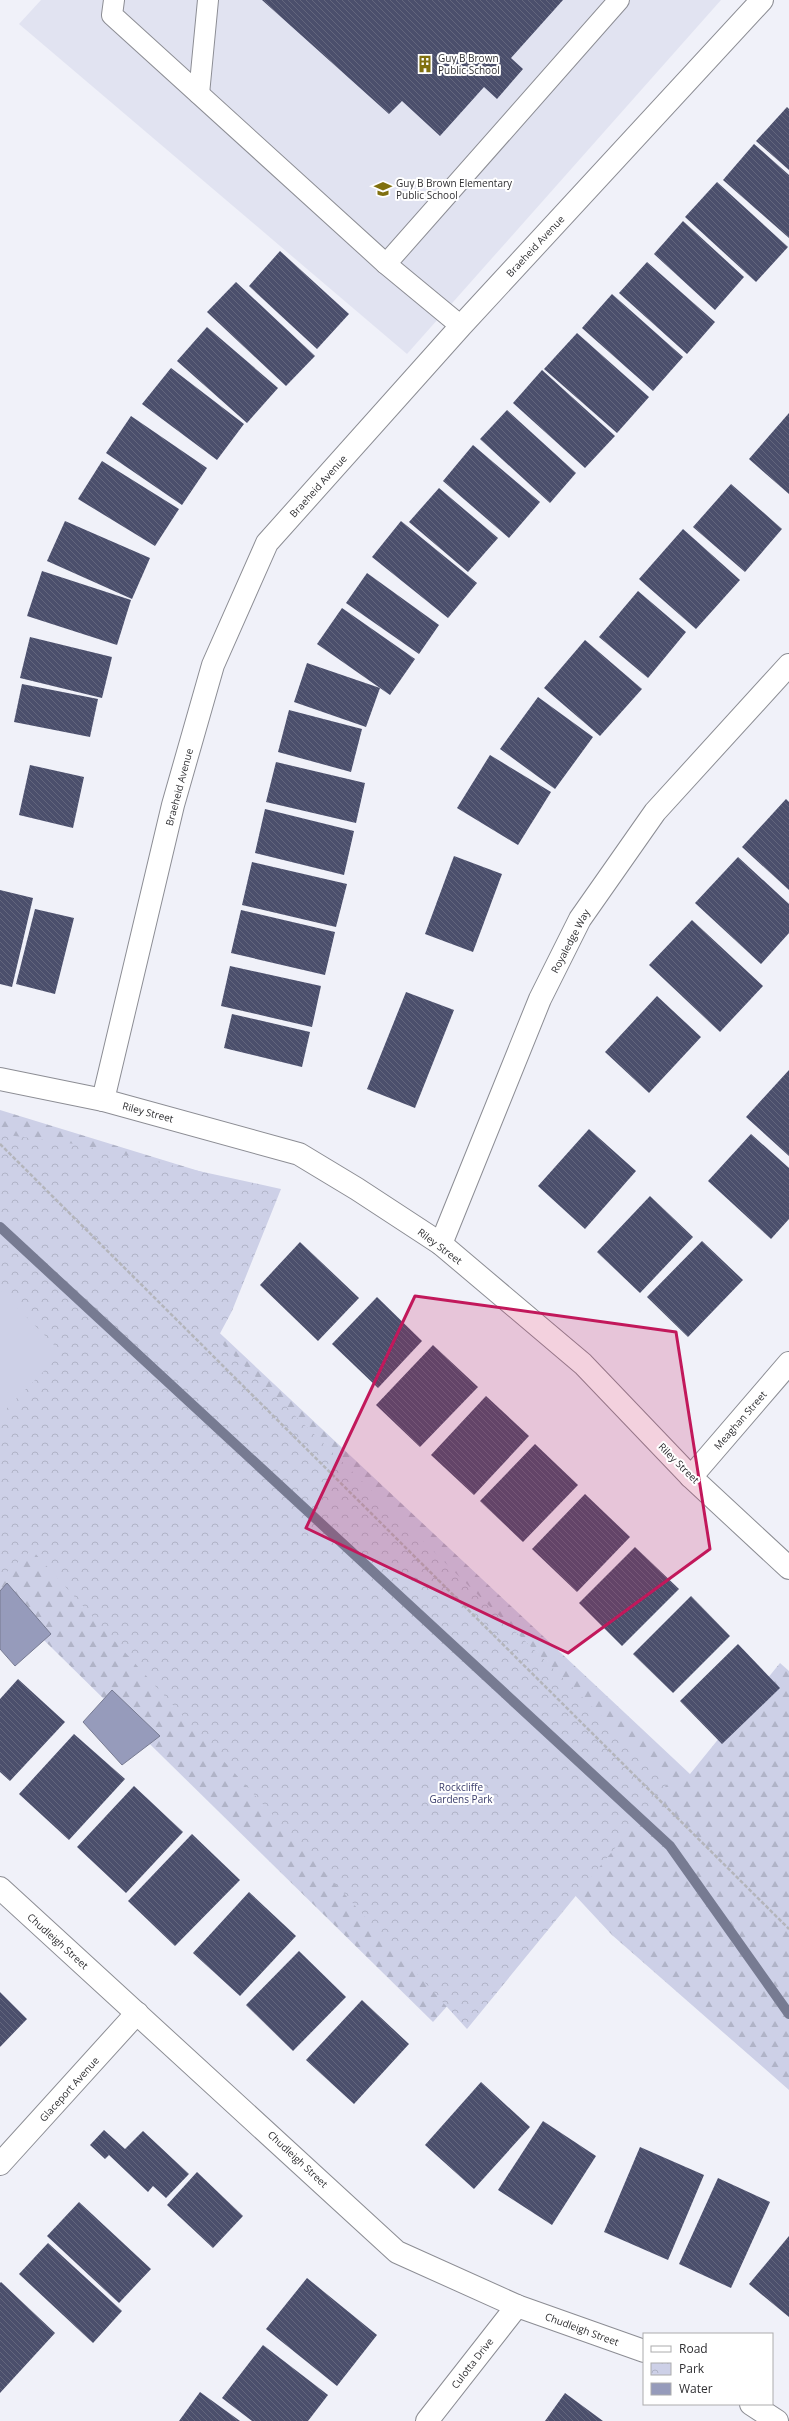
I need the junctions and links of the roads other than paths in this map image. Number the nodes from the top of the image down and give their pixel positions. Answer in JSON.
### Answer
{"nodes":[{"id":1,"x":114,"y":0,"type":"edge"},
{"id":2,"x":208,"y":0,"type":"edge"},
{"id":3,"x":619,"y":0,"type":"edge"},
{"id":4,"x":762,"y":0,"type":"edge"},
{"id":5,"x":199,"y":94,"type":"junction"},
{"id":6,"x":386,"y":264,"type":"junction"},
{"id":7,"x":461,"y":326,"type":"junction"},
{"id":8,"x":789,"y":665,"type":"edge"},
{"id":9,"x":0,"y":1079,"type":"edge"},
{"id":10,"x":103,"y":1100,"type":"junction"},
{"id":11,"x":441,"y":1244,"type":"junction"},
{"id":12,"x":789,"y":1363,"type":"edge"},
{"id":13,"x":691,"y":1477,"type":"junction"},
{"id":14,"x":789,"y":1568,"type":"edge"},
{"id":15,"x":0,"y":1888,"type":"edge"},
{"id":16,"x":137,"y":2013,"type":"junction"},
{"id":17,"x":0,"y":2164,"type":"edge"},
{"id":18,"x":517,"y":2306,"type":"junction"},
{"id":19,"x":643,"y":2351,"type":"edge"},
{"id":20,"x":753,"y":2405,"type":"edge"},
{"id":21,"x":427,"y":2421,"type":"edge"},
{"id":22,"x":777,"y":2421,"type":"edge"}],
"edges":[{"from":1,"to":5,"type":"lane"},
{"from":2,"to":5,"type":"lane"},
{"from":3,"to":6,"type":"lane"},
{"from":4,"to":7,"type":"street","name":"Braeheid Avenue"},
{"from":5,"to":6,"type":"lane"},
{"from":6,"to":7,"type":"lane"},
{"from":7,"to":10,"type":"street","name":"Braeheid Avenue"},
{"from":8,"to":11,"type":"street","name":"Royaledge Way"},
{"from":9,"to":10,"type":"street","name":"Riley Street"},
{"from":10,"to":11,"type":"street","name":"Riley Street"},
{"from":11,"to":13,"type":"street","name":"Riley Street"},
{"from":12,"to":13,"type":"street","name":"Meaghan Street"},
{"from":13,"to":14,"type":"street","name":"Riley Street"},
{"from":15,"to":16,"type":"street","name":"Chudleigh Street"},
{"from":16,"to":17,"type":"street","name":"Glaceport Avenue"},
{"from":16,"to":18,"type":"street","name":"Chudleigh Street"},
{"from":18,"to":19,"type":"street","name":"Chudleigh Street"},
{"from":18,"to":21,"type":"street","name":"Culotta Drive"},
{"from":20,"to":22,"type":"street"}]}
